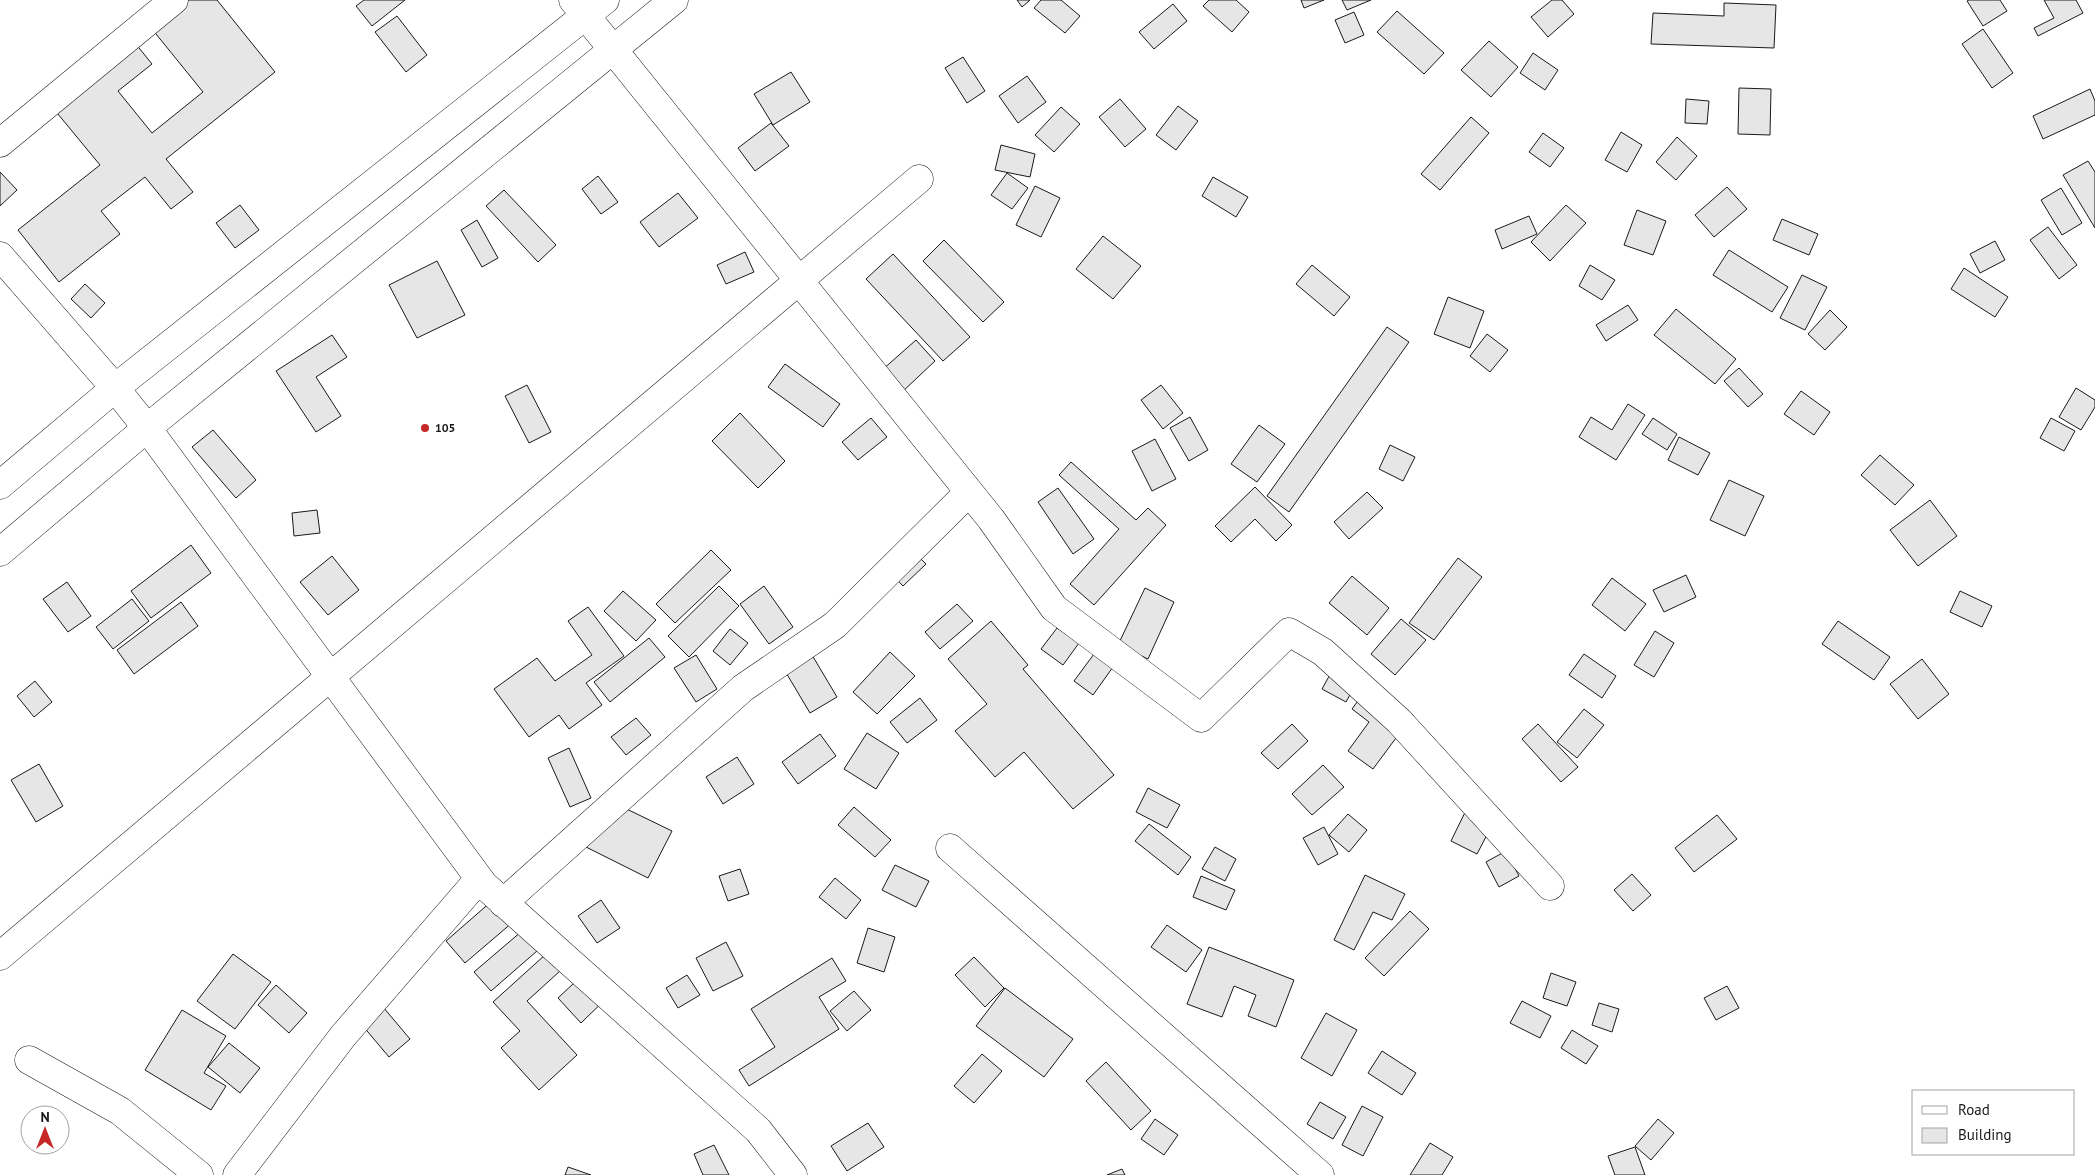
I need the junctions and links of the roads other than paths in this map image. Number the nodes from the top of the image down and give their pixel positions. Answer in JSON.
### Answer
{"nodes":[{"id":1,"x":174,"y":0,"type":"edge"},
{"id":2,"x":674,"y":0,"type":"edge"},
{"id":3,"x":588,"y":5,"type":"edge"},
{"id":4,"x":613,"y":50,"type":"junction"},
{"id":5,"x":0,"y":143,"type":"edge"},
{"id":6,"x":919,"y":178,"type":"dead end"},
{"id":7,"x":0,"y":256,"type":"edge"},
{"id":8,"x":799,"y":280,"type":"junction"},
{"id":9,"x":115,"y":388,"type":"junction"},
{"id":10,"x":148,"y":428,"type":"junction"},
{"id":11,"x":0,"y":484,"type":"edge"},
{"id":12,"x":969,"y":492,"type":"junction"},
{"id":13,"x":0,"y":552,"type":"edge"},
{"id":14,"x":330,"y":677,"type":"junction"},
{"id":15,"x":950,"y":848,"type":"dead end"},
{"id":16,"x":480,"y":879,"type":"junction"},
{"id":17,"x":1550,"y":886,"type":"dead end"},
{"id":18,"x":503,"y":903,"type":"junction"},
{"id":19,"x":0,"y":956,"type":"edge"},
{"id":20,"x":29,"y":1060,"type":"dead end"},
{"id":21,"x":199,"y":1175,"type":"edge"},
{"id":22,"x":237,"y":1175,"type":"edge"},
{"id":23,"x":793,"y":1175,"type":"edge"},
{"id":24,"x":1320,"y":1175,"type":"edge"}],
"edges":[{"from":1,"to":5,"type":"street"},
{"from":2,"to":4,"type":"street"},
{"from":3,"to":4,"type":"street"},
{"from":3,"to":9,"type":"street"},
{"from":4,"to":8,"type":"street"},
{"from":4,"to":10,"type":"street"},
{"from":6,"to":8,"type":"street"},
{"from":7,"to":9,"type":"street"},
{"from":8,"to":12,"type":"street"},
{"from":8,"to":14,"type":"street"},
{"from":9,"to":10,"type":"street"},
{"from":9,"to":11,"type":"street"},
{"from":10,"to":13,"type":"street"},
{"from":10,"to":14,"type":"street"},
{"from":12,"to":17,"type":"street"},
{"from":12,"to":18,"type":"street"},
{"from":14,"to":16,"type":"street"},
{"from":14,"to":19,"type":"street"},
{"from":15,"to":24,"type":"street"},
{"from":16,"to":18,"type":"street"},
{"from":16,"to":22,"type":"street"},
{"from":18,"to":23,"type":"street"},
{"from":20,"to":21,"type":"street"}]}
